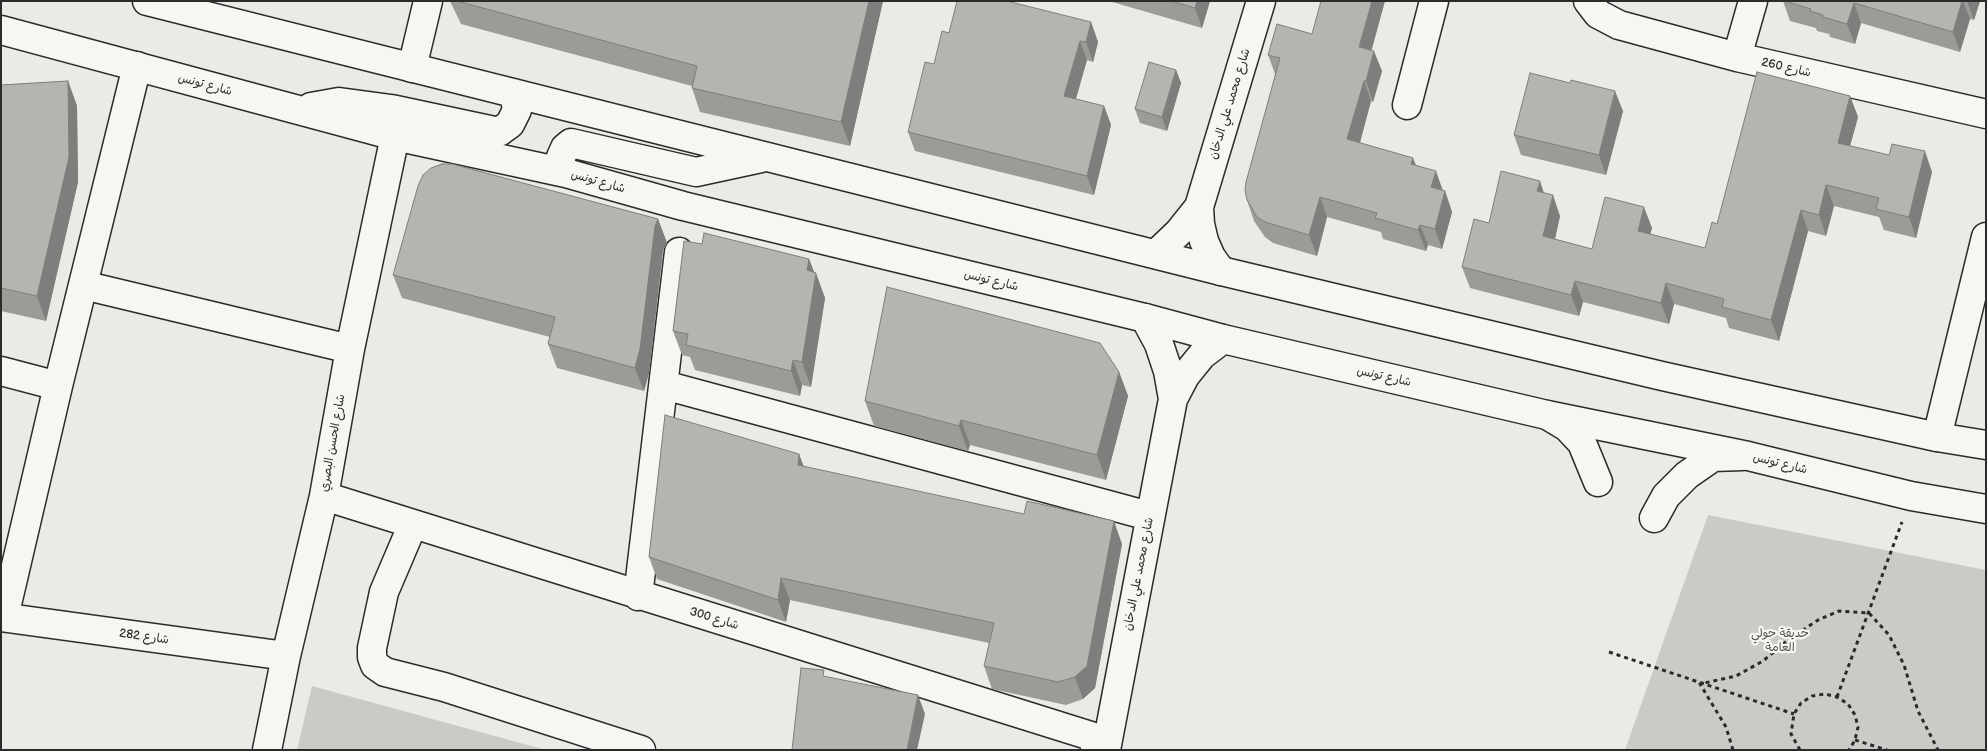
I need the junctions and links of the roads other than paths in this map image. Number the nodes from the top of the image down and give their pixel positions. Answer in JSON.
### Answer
{"nodes":[{"id":1,"x":147,"y":1,"type":"edge"},
{"id":2,"x":428,"y":1,"type":"edge"},
{"id":3,"x":1261,"y":1,"type":"edge"},
{"id":4,"x":1434,"y":1,"type":"edge"},
{"id":5,"x":1753,"y":1,"type":"edge"},
{"id":6,"x":1590,"y":5,"type":"edge"},
{"id":7,"x":1,"y":30,"type":"edge"},
{"id":8,"x":1737,"y":56,"type":"junction"},
{"id":9,"x":137,"y":66,"type":"junction"},
{"id":10,"x":412,"y":68,"type":"junction"},
{"id":11,"x":514,"y":93,"type":"junction"},
{"id":12,"x":1407,"y":105,"type":"dead end"},
{"id":13,"x":298,"y":110,"type":"junction"},
{"id":14,"x":1986,"y":114,"type":"edge"},
{"id":15,"x":394,"y":136,"type":"junction"},
{"id":16,"x":767,"y":157,"type":"junction"},
{"id":17,"x":566,"y":173,"type":"junction"},
{"id":18,"x":1199,"y":207,"type":"junction"},
{"id":19,"x":1986,"y":237,"type":"edge"},
{"id":20,"x":679,"y":252,"type":"dead end"},
{"id":21,"x":1156,"y":254,"type":"junction"},
{"id":22,"x":1221,"y":271,"type":"junction"},
{"id":23,"x":84,"y":285,"type":"junction"},
{"id":24,"x":1145,"y":318,"type":"junction"},
{"id":25,"x":1223,"y":339,"type":"junction"},
{"id":26,"x":350,"y":349,"type":"junction"},
{"id":27,"x":1,"y":371,"type":"edge"},
{"id":28,"x":664,"y":385,"type":"junction"},
{"id":29,"x":58,"y":386,"type":"junction"},
{"id":30,"x":1173,"y":399,"type":"junction"},
{"id":31,"x":1546,"y":415,"type":"junction"},
{"id":32,"x":1937,"y":437,"type":"junction"},
{"id":33,"x":1986,"y":445,"type":"edge"},
{"id":34,"x":1748,"y":456,"type":"junction"},
{"id":35,"x":1598,"y":482,"type":"dead end"},
{"id":36,"x":324,"y":496,"type":"junction"},
{"id":37,"x":1986,"y":509,"type":"edge"},
{"id":38,"x":1149,"y":516,"type":"junction"},
{"id":39,"x":1654,"y":518,"type":"dead end"},
{"id":40,"x":413,"y":524,"type":"junction"},
{"id":41,"x":638,"y":596,"type":"junction"},
{"id":42,"x":3,"y":617,"type":"edge"},
{"id":43,"x":286,"y":656,"type":"junction"},
{"id":44,"x":267,"y":750,"type":"edge"},
{"id":45,"x":641,"y":750,"type":"edge"},
{"id":46,"x":1096,"y":750,"type":"edge"},
{"id":47,"x":1106,"y":750,"type":"edge"}],
"edges":[{"from":1,"to":10,"type":"main road"},
{"from":2,"to":10,"type":"main road"},
{"from":3,"to":18,"type":"main road","name":"شارع محمد علي الدخان"},
{"from":4,"to":12,"type":"main road"},
{"from":5,"to":8,"type":"main road"},
{"from":6,"to":8,"type":"main road","name":"شارع 260"},
{"from":7,"to":9,"type":"main road","name":"شارع تونس"},
{"from":8,"to":14,"type":"main road","name":"شارع 260"},
{"from":9,"to":13,"type":"main road","name":"شارع تونس"},
{"from":9,"to":23,"type":"main road"},
{"from":10,"to":11,"type":"main road"},
{"from":11,"to":13,"type":"main road"},
{"from":11,"to":16,"type":"main road"},
{"from":13,"to":15,"type":"main road","name":"شارع تونس"},
{"from":15,"to":17,"type":"main road","name":"شارع تونس"},
{"from":15,"to":26,"type":"main road","name":"شارع الحسن البصري"},
{"from":16,"to":17,"type":"main road"},
{"from":16,"to":21,"type":"main road"},
{"from":17,"to":24,"type":"main road","name":"شارع تونس"},
{"from":18,"to":21,"type":"main road","name":"شارع محمد علي الدخان"},
{"from":18,"to":22,"type":"main road","name":"شارع محمد علي الدخان"},
{"from":19,"to":32,"type":"main road"},
{"from":20,"to":28,"type":"main road"},
{"from":21,"to":22,"type":"main road"},
{"from":22,"to":32,"type":"main road"},
{"from":23,"to":26,"type":"main road"},
{"from":23,"to":29,"type":"main road"},
{"from":24,"to":25,"type":"main road","name":"شارع تونس"},
{"from":24,"to":30,"type":"main road","name":"شارع محمد علي الدخان"},
{"from":25,"to":30,"type":"main road","name":"شارع محمد علي الدخان"},
{"from":25,"to":31,"type":"main road","name":"شارع تونس"},
{"from":26,"to":36,"type":"main road","name":"شارع الحسن البصري"},
{"from":27,"to":29,"type":"main road"},
{"from":28,"to":38,"type":"main road"},
{"from":28,"to":41,"type":"main road"},
{"from":29,"to":42,"type":"main road"},
{"from":30,"to":38,"type":"main road","name":"شارع محمد علي الدخان"},
{"from":31,"to":34,"type":"main road","name":"شارع تونس"},
{"from":31,"to":35,"type":"main road"},
{"from":32,"to":33,"type":"main road"},
{"from":34,"to":37,"type":"main road","name":"شارع تونس"},
{"from":34,"to":39,"type":"main road"},
{"from":36,"to":40,"type":"main road","name":"شارع 300"},
{"from":36,"to":43,"type":"main road","name":"شارع الحسن البصري"},
{"from":38,"to":47,"type":"main road","name":"شارع محمد علي الدخان"},
{"from":40,"to":41,"type":"main road","name":"شارع 300"},
{"from":40,"to":45,"type":"main road"},
{"from":41,"to":46,"type":"main road","name":"شارع 300"},
{"from":42,"to":43,"type":"main road","name":"شارع 282"},
{"from":43,"to":44,"type":"main road","name":"شارع الحسن البصري"}]}
